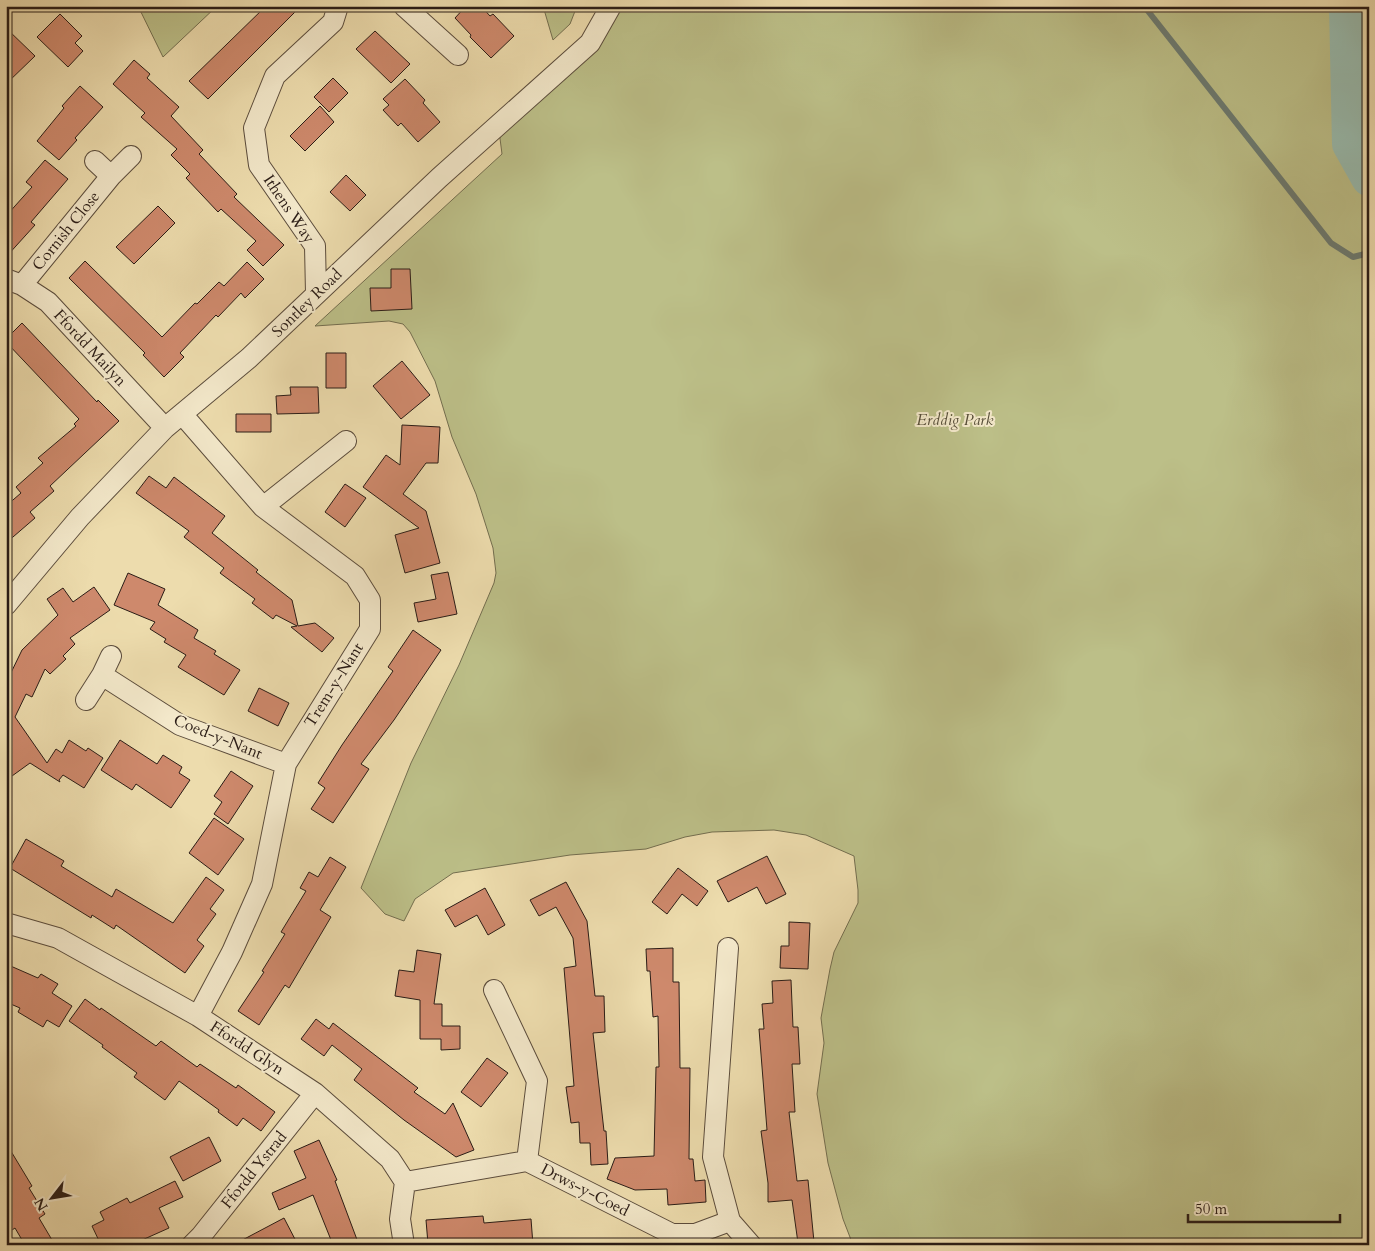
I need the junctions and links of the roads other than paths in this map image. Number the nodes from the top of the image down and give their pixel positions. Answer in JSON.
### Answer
{"nodes":[{"id":1,"x":338,"y":6,"type":"edge"},
{"id":2,"x":404,"y":6,"type":"edge"},
{"id":3,"x":611,"y":6,"type":"edge"},
{"id":4,"x":458,"y":55,"type":"dead end"},
{"id":5,"x":131,"y":156,"type":"dead end"},
{"id":6,"x":95,"y":161,"type":"dead end"},
{"id":7,"x":111,"y":176,"type":"junction"},
{"id":8,"x":14,"y":282,"type":"edge"},
{"id":9,"x":316,"y":293,"type":"junction"},
{"id":10,"x":182,"y":414,"type":"junction"},
{"id":11,"x":165,"y":428,"type":"junction"},
{"id":12,"x":346,"y":441,"type":"dead end"},
{"id":13,"x":263,"y":507,"type":"junction"},
{"id":14,"x":6,"y":605,"type":"edge"},
{"id":15,"x":111,"y":656,"type":"dead end"},
{"id":16,"x":102,"y":675,"type":"junction"},
{"id":17,"x":86,"y":700,"type":"dead end"},
{"id":18,"x":286,"y":764,"type":"junction"},
{"id":19,"x":6,"y":923,"type":"edge"},
{"id":20,"x":728,"y":948,"type":"dead end"},
{"id":21,"x":494,"y":990,"type":"dead end"},
{"id":22,"x":198,"y":1016,"type":"junction"},
{"id":23,"x":315,"y":1093,"type":"junction"},
{"id":24,"x":528,"y":1161,"type":"junction"},
{"id":25,"x":405,"y":1182,"type":"junction"},
{"id":26,"x":730,"y":1221,"type":"junction"},
{"id":27,"x":192,"y":1245,"type":"edge"},
{"id":28,"x":404,"y":1245,"type":"edge"},
{"id":29,"x":750,"y":1245,"type":"edge"}],
"edges":[{"from":1,"to":9,"type":"street","name":"Ithens Way"},
{"from":2,"to":4,"type":"street"},
{"from":3,"to":9,"type":"street","name":"Sontley Road"},
{"from":5,"to":7,"type":"street","name":"Cornish Close"},
{"from":6,"to":7,"type":"street","name":"Cornish Close"},
{"from":7,"to":8,"type":"street","name":"Cornish Close"},
{"from":8,"to":11,"type":"street","name":"Ffordd Mailyn"},
{"from":9,"to":10,"type":"street","name":"Sontley Road"},
{"from":10,"to":11,"type":"street","name":"Sontley Road"},
{"from":10,"to":13,"type":"street","name":"Trem-y-Nant"},
{"from":11,"to":14,"type":"street","name":"Sontley Road"},
{"from":12,"to":13,"type":"street"},
{"from":13,"to":18,"type":"street","name":"Trem-y-Nant"},
{"from":15,"to":16,"type":"street"},
{"from":16,"to":17,"type":"street"},
{"from":16,"to":18,"type":"street","name":"Coed-y-Nant"},
{"from":18,"to":22,"type":"street","name":"Trem-y-Nant"},
{"from":19,"to":22,"type":"street","name":"Ffordd Glyn"},
{"from":20,"to":26,"type":"street"},
{"from":21,"to":24,"type":"street"},
{"from":22,"to":23,"type":"street","name":"Ffordd Glyn"},
{"from":23,"to":25,"type":"street","name":"Ffordd Glyn"},
{"from":23,"to":27,"type":"street","name":"Ffordd Ystrad"},
{"from":24,"to":25,"type":"street","name":"Drws-y-Coed"},
{"from":24,"to":26,"type":"street","name":"Drws-y-Coed"},
{"from":25,"to":28,"type":"street"},
{"from":26,"to":29,"type":"street"}]}
